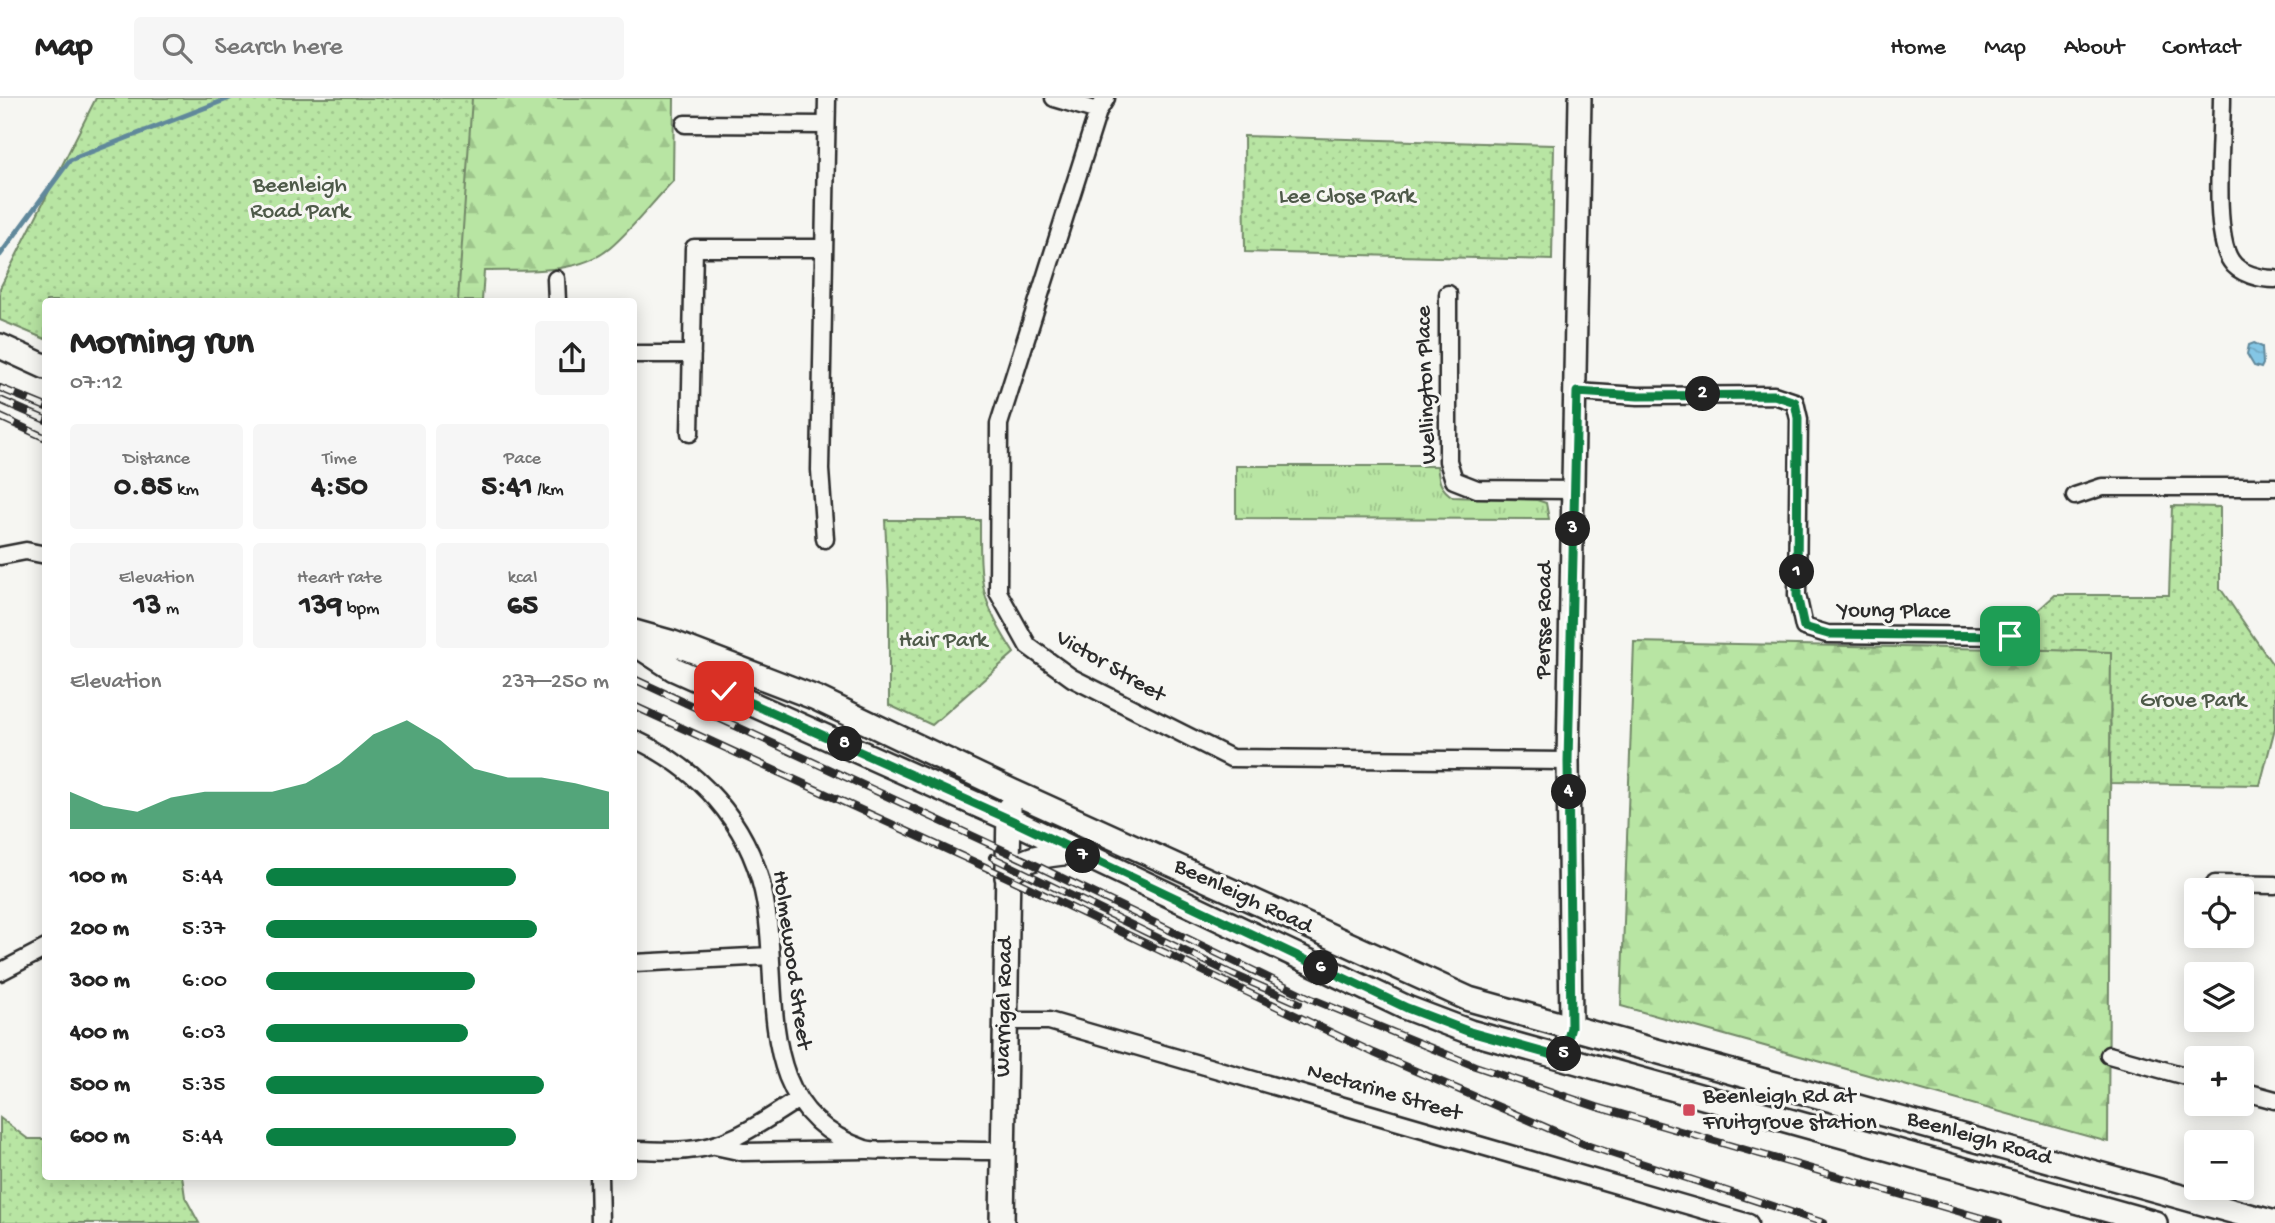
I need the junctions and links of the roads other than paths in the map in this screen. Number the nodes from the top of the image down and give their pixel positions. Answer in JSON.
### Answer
{"nodes":[{"id":1,"x":827,"y":98,"type":"edge"},
{"id":2,"x":1054,"y":98,"type":"edge"},
{"id":3,"x":1580,"y":98,"type":"edge"},
{"id":4,"x":2222,"y":98,"type":"edge"},
{"id":5,"x":1102,"y":105,"type":"edge"},
{"id":6,"x":685,"y":124,"type":"dead end"},
{"id":7,"x":826,"y":125,"type":"junction"},
{"id":8,"x":824,"y":248,"type":"junction"},
{"id":9,"x":556,"y":279,"type":"dead end"},
{"id":10,"x":2275,"y":279,"type":"edge"},
{"id":11,"x":1448,"y":294,"type":"dead end"},
{"id":12,"x":557,"y":298,"type":"edge"},
{"id":13,"x":0,"y":346,"type":"edge"},
{"id":14,"x":637,"y":354,"type":"edge"},
{"id":15,"x":692,"y":354,"type":"junction"},
{"id":16,"x":42,"y":365,"type":"edge"},
{"id":17,"x":1577,"y":392,"type":"junction"},
{"id":18,"x":690,"y":433,"type":"dead end"},
{"id":19,"x":2275,"y":487,"type":"edge"},
{"id":20,"x":1574,"y":490,"type":"junction"},
{"id":21,"x":2075,"y":496,"type":"dead end"},
{"id":22,"x":808,"y":505,"type":"dead end"},
{"id":23,"x":824,"y":516,"type":"junction"},
{"id":24,"x":825,"y":539,"type":"dead end"},
{"id":25,"x":42,"y":554,"type":"edge"},
{"id":26,"x":0,"y":556,"type":"edge"},
{"id":27,"x":637,"y":633,"type":"edge"},
{"id":28,"x":2010,"y":636,"type":"dead end"},
{"id":29,"x":637,"y":645,"type":"edge"},
{"id":30,"x":637,"y":741,"type":"edge"},
{"id":31,"x":1568,"y":761,"type":"junction"},
{"id":32,"x":1011,"y":790,"type":"junction"},
{"id":33,"x":1009,"y":819,"type":"junction"},
{"id":34,"x":1074,"y":852,"type":"junction"},
{"id":35,"x":1006,"y":877,"type":"junction"},
{"id":36,"x":2254,"y":885,"type":"edge"},
{"id":37,"x":2275,"y":885,"type":"edge"},
{"id":38,"x":42,"y":950,"type":"edge"},
{"id":39,"x":769,"y":956,"type":"junction"},
{"id":40,"x":637,"y":963,"type":"edge"},
{"id":41,"x":0,"y":972,"type":"edge"},
{"id":42,"x":1004,"y":1021,"type":"junction"},
{"id":43,"x":1571,"y":1027,"type":"junction"},
{"id":44,"x":2109,"y":1055,"type":"dead end"},
{"id":45,"x":1563,"y":1058,"type":"junction"},
{"id":46,"x":2184,"y":1076,"type":"edge"},
{"id":47,"x":2254,"y":1094,"type":"edge"},
{"id":48,"x":797,"y":1100,"type":"junction"},
{"id":49,"x":2275,"y":1100,"type":"edge"},
{"id":50,"x":715,"y":1146,"type":"junction"},
{"id":51,"x":637,"y":1150,"type":"edge"},
{"id":52,"x":866,"y":1150,"type":"junction"},
{"id":53,"x":1003,"y":1151,"type":"junction"},
{"id":54,"x":599,"y":1180,"type":"edge"},
{"id":55,"x":600,"y":1223,"type":"edge"},
{"id":56,"x":1002,"y":1223,"type":"edge"},
{"id":57,"x":1749,"y":1223,"type":"edge"},
{"id":58,"x":2155,"y":1223,"type":"edge"},
{"id":59,"x":2275,"y":1223,"type":"edge"}],
"edges":[{"from":1,"to":7,"type":"street"},
{"from":2,"to":5,"type":"street"},
{"from":3,"to":17,"type":"street","name":"Persse Road"},
{"from":4,"to":10,"type":"street"},
{"from":5,"to":31,"type":"street","name":"Victor Street"},
{"from":6,"to":7,"type":"street"},
{"from":7,"to":8,"type":"street"},
{"from":8,"to":15,"type":"street"},
{"from":8,"to":23,"type":"street"},
{"from":9,"to":12,"type":"street"},
{"from":11,"to":20,"type":"street","name":"Wellington Place"},
{"from":13,"to":16,"type":"main road"},
{"from":14,"to":15,"type":"street"},
{"from":15,"to":18,"type":"street"},
{"from":17,"to":20,"type":"street","name":"Persse Road"},
{"from":17,"to":28,"type":"street","name":"Young Place"},
{"from":19,"to":21,"type":"street"},
{"from":20,"to":31,"type":"street","name":"Persse Road"},
{"from":22,"to":23,"type":"street"},
{"from":23,"to":24,"type":"street"},
{"from":25,"to":26,"type":"street"},
{"from":27,"to":32,"type":"main road","name":"Beenleigh Road"},
{"from":29,"to":33,"type":"main road","name":"Beenleigh Road"},
{"from":30,"to":39,"type":"street","name":"Holmewood Street"},
{"from":31,"to":43,"type":"street","name":"Persse Road"},
{"from":32,"to":33,"type":"main road","name":"Warrigal Road"},
{"from":32,"to":43,"type":"main road","name":"Beenleigh Road"},
{"from":33,"to":34,"type":"main road","name":"Beenleigh Road"},
{"from":33,"to":35,"type":"main road","name":"Warrigal Road"},
{"from":34,"to":35,"type":"main road"},
{"from":34,"to":45,"type":"main road","name":"Beenleigh Road"},
{"from":35,"to":42,"type":"main road","name":"Warrigal Road"},
{"from":36,"to":37,"type":"street"},
{"from":38,"to":41,"type":"street"},
{"from":39,"to":40,"type":"street"},
{"from":39,"to":48,"type":"street","name":"Holmewood Street"},
{"from":42,"to":53,"type":"main road","name":"Warrigal Road"},
{"from":42,"to":57,"type":"street","name":"Nectarine Street"},
{"from":43,"to":45,"type":"street","name":"Persse Road"},
{"from":43,"to":59,"type":"main road","name":"Beenleigh Road"},
{"from":44,"to":46,"type":"street"},
{"from":45,"to":58,"type":"main road","name":"Beenleigh Road"},
{"from":47,"to":49,"type":"street"},
{"from":48,"to":50,"type":"street"},
{"from":48,"to":52,"type":"street","name":"Holmewood Street"},
{"from":50,"to":51,"type":"street"},
{"from":50,"to":52,"type":"street"},
{"from":52,"to":53,"type":"street","name":"Holmewood Street"},
{"from":53,"to":56,"type":"main road","name":"Warrigal Road"},
{"from":54,"to":55,"type":"street"}]}
